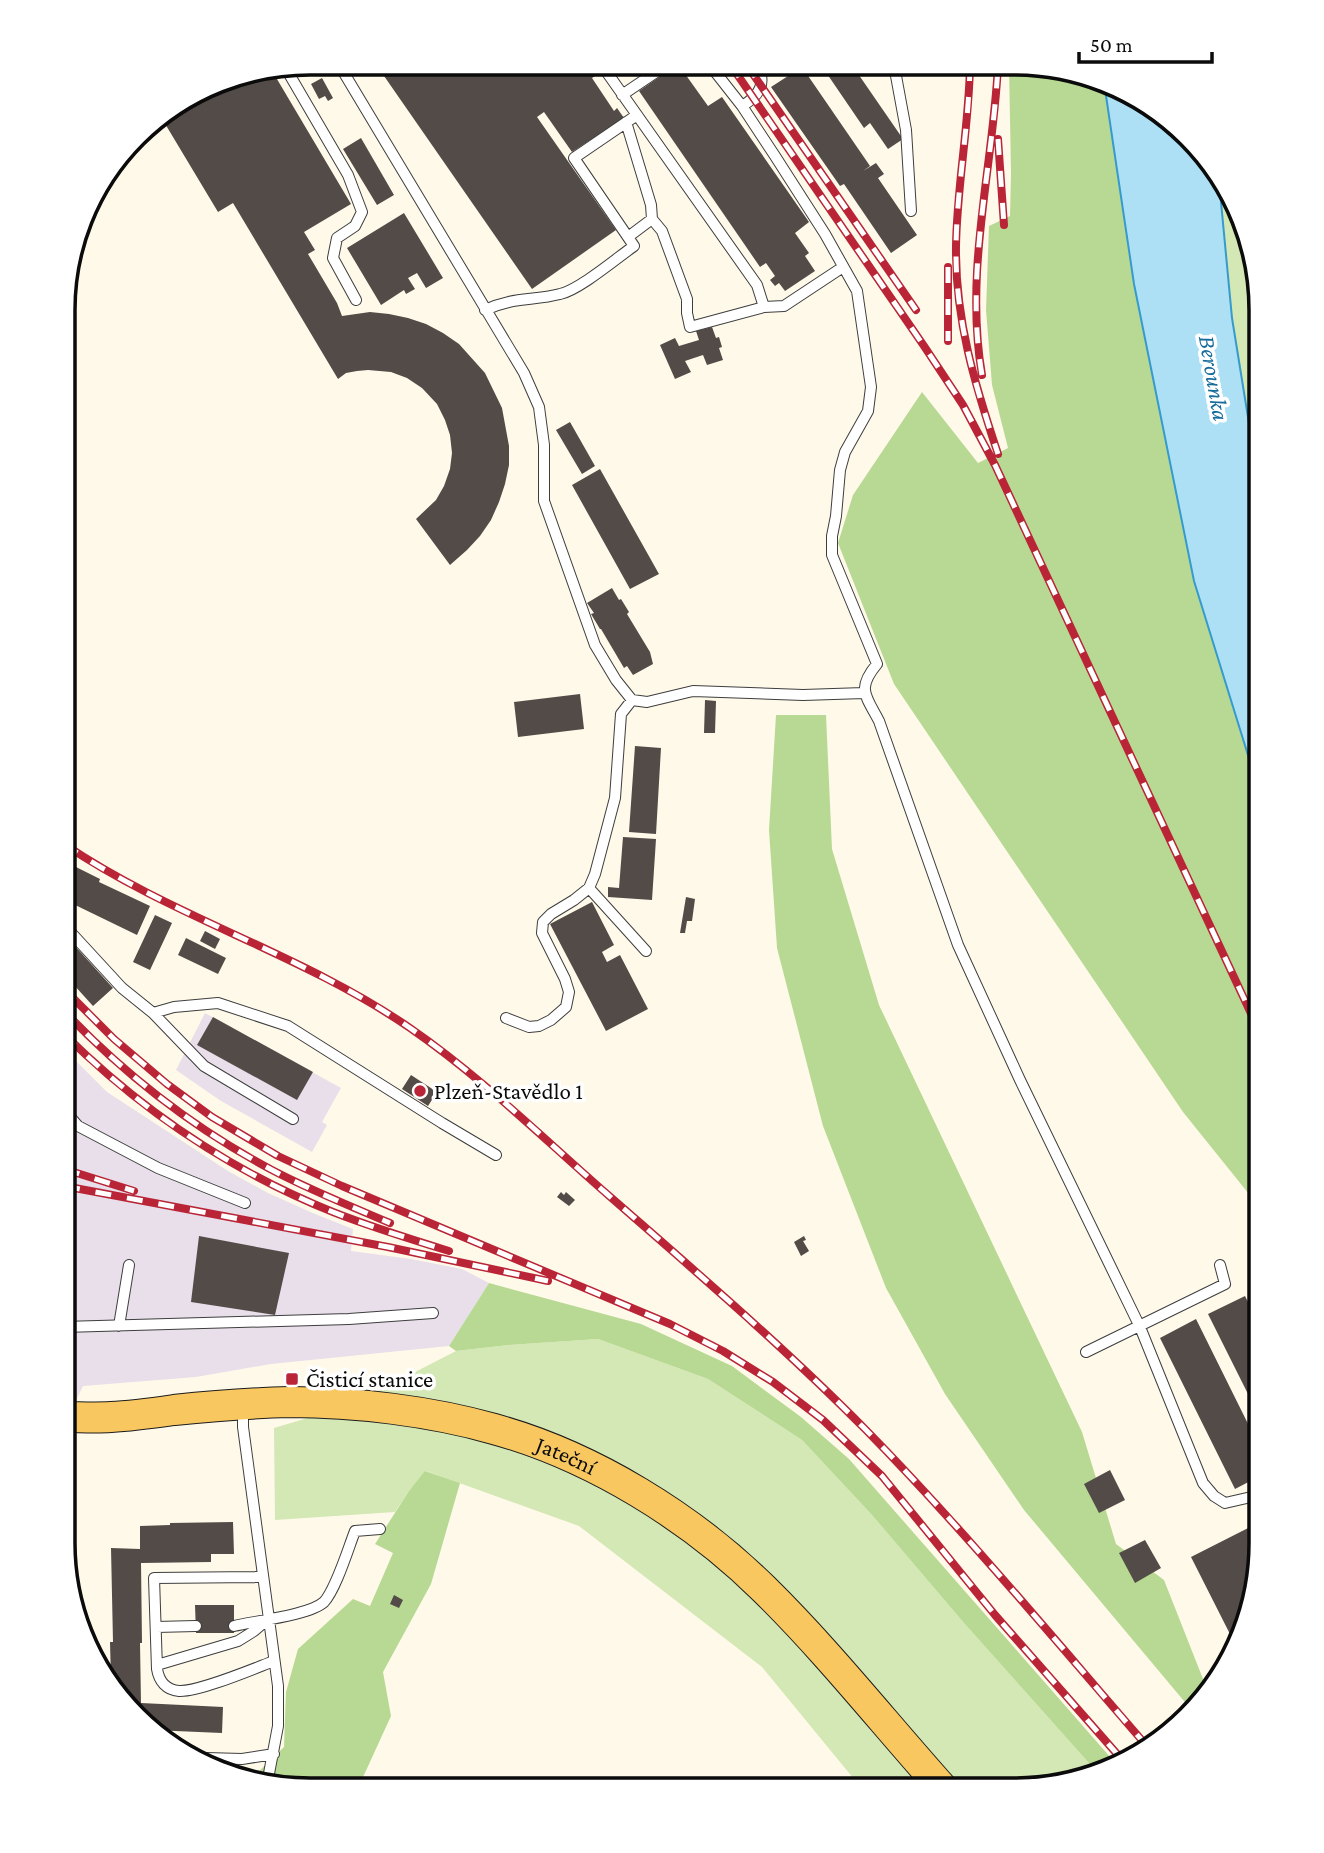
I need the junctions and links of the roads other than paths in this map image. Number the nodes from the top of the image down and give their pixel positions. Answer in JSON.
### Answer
{"nodes":[{"id":1,"x":718,"y":75,"type":"edge"},
{"id":2,"x":762,"y":75,"type":"edge"},
{"id":3,"x":896,"y":75,"type":"edge"},
{"id":4,"x":346,"y":76,"type":"edge"},
{"id":5,"x":609,"y":76,"type":"edge"},
{"id":6,"x":650,"y":76,"type":"edge"},
{"id":7,"x":291,"y":77,"type":"edge"},
{"id":8,"x":622,"y":94,"type":"junction"},
{"id":9,"x":742,"y":106,"type":"junction"},
{"id":10,"x":637,"y":115,"type":"junction"},
{"id":11,"x":626,"y":122,"type":"junction"},
{"id":12,"x":911,"y":211,"type":"dead end"},
{"id":13,"x":652,"y":219,"type":"junction"},
{"id":14,"x":628,"y":237,"type":"junction"},
{"id":15,"x":843,"y":267,"type":"junction"},
{"id":16,"x":356,"y":300,"type":"dead end"},
{"id":17,"x":764,"y":307,"type":"junction"},
{"id":18,"x":485,"y":310,"type":"junction"},
{"id":19,"x":864,"y":693,"type":"junction"},
{"id":20,"x":632,"y":700,"type":"junction"},
{"id":21,"x":589,"y":888,"type":"junction"},
{"id":22,"x":75,"y":937,"type":"edge"},
{"id":23,"x":646,"y":951,"type":"dead end"},
{"id":24,"x":153,"y":1013,"type":"junction"},
{"id":25,"x":506,"y":1018,"type":"dead end"},
{"id":26,"x":293,"y":1119,"type":"dead end"},
{"id":27,"x":75,"y":1123,"type":"edge"},
{"id":28,"x":496,"y":1155,"type":"dead end"},
{"id":29,"x":246,"y":1203,"type":"dead end"},
{"id":30,"x":129,"y":1265,"type":"dead end"},
{"id":31,"x":1220,"y":1265,"type":"dead end"},
{"id":32,"x":433,"y":1313,"type":"dead end"},
{"id":33,"x":119,"y":1326,"type":"junction"},
{"id":34,"x":75,"y":1327,"type":"edge"},
{"id":35,"x":1140,"y":1327,"type":"junction"},
{"id":36,"x":1086,"y":1352,"type":"dead end"},
{"id":37,"x":243,"y":1405,"type":"junction"},
{"id":38,"x":75,"y":1418,"type":"edge"},
{"id":39,"x":1248,"y":1497,"type":"edge"},
{"id":40,"x":380,"y":1529,"type":"dead end"},
{"id":41,"x":263,"y":1577,"type":"junction"},
{"id":42,"x":268,"y":1619,"type":"junction"},
{"id":43,"x":195,"y":1626,"type":"dead end"},
{"id":44,"x":234,"y":1626,"type":"dead end"},
{"id":45,"x":156,"y":1627,"type":"junction"},
{"id":46,"x":274,"y":1661,"type":"junction"},
{"id":47,"x":157,"y":1665,"type":"junction"},
{"id":48,"x":274,"y":1754,"type":"junction"},
{"id":49,"x":217,"y":1758,"type":"edge"},
{"id":50,"x":269,"y":1774,"type":"edge"},
{"id":51,"x":933,"y":1778,"type":"edge"}],
"edges":[{"from":1,"to":9,"type":"lane"},
{"from":2,"to":9,"type":"lane"},
{"from":3,"to":12,"type":"lane"},
{"from":4,"to":18,"type":"lane"},
{"from":5,"to":8,"type":"lane"},
{"from":6,"to":8,"type":"lane"},
{"from":7,"to":16,"type":"lane"},
{"from":8,"to":10,"type":"lane"},
{"from":9,"to":15,"type":"lane"},
{"from":10,"to":11,"type":"lane"},
{"from":10,"to":17,"type":"lane"},
{"from":11,"to":13,"type":"lane"},
{"from":11,"to":14,"type":"lane"},
{"from":13,"to":14,"type":"lane"},
{"from":13,"to":17,"type":"lane"},
{"from":14,"to":18,"type":"lane"},
{"from":15,"to":17,"type":"lane"},
{"from":15,"to":19,"type":"lane"},
{"from":18,"to":20,"type":"lane"},
{"from":19,"to":20,"type":"lane"},
{"from":19,"to":35,"type":"lane"},
{"from":20,"to":21,"type":"lane"},
{"from":21,"to":23,"type":"lane"},
{"from":21,"to":25,"type":"lane"},
{"from":22,"to":24,"type":"lane"},
{"from":24,"to":26,"type":"lane"},
{"from":24,"to":28,"type":"lane"},
{"from":27,"to":29,"type":"lane"},
{"from":30,"to":33,"type":"lane"},
{"from":31,"to":35,"type":"lane"},
{"from":32,"to":33,"type":"lane"},
{"from":33,"to":34,"type":"lane"},
{"from":35,"to":36,"type":"lane"},
{"from":35,"to":39,"type":"lane"},
{"from":37,"to":38,"type":"main road","name":"Jateční"},
{"from":37,"to":41,"type":"lane"},
{"from":37,"to":51,"type":"main road","name":"Jateční"},
{"from":40,"to":42,"type":"lane"},
{"from":41,"to":42,"type":"lane"},
{"from":41,"to":45,"type":"lane"},
{"from":42,"to":44,"type":"lane"},
{"from":42,"to":46,"type":"lane"},
{"from":42,"to":47,"type":"lane"},
{"from":43,"to":45,"type":"lane"},
{"from":45,"to":47,"type":"lane"},
{"from":46,"to":47,"type":"lane"},
{"from":46,"to":48,"type":"lane"},
{"from":48,"to":49,"type":"lane"},
{"from":48,"to":50,"type":"lane"}]}
